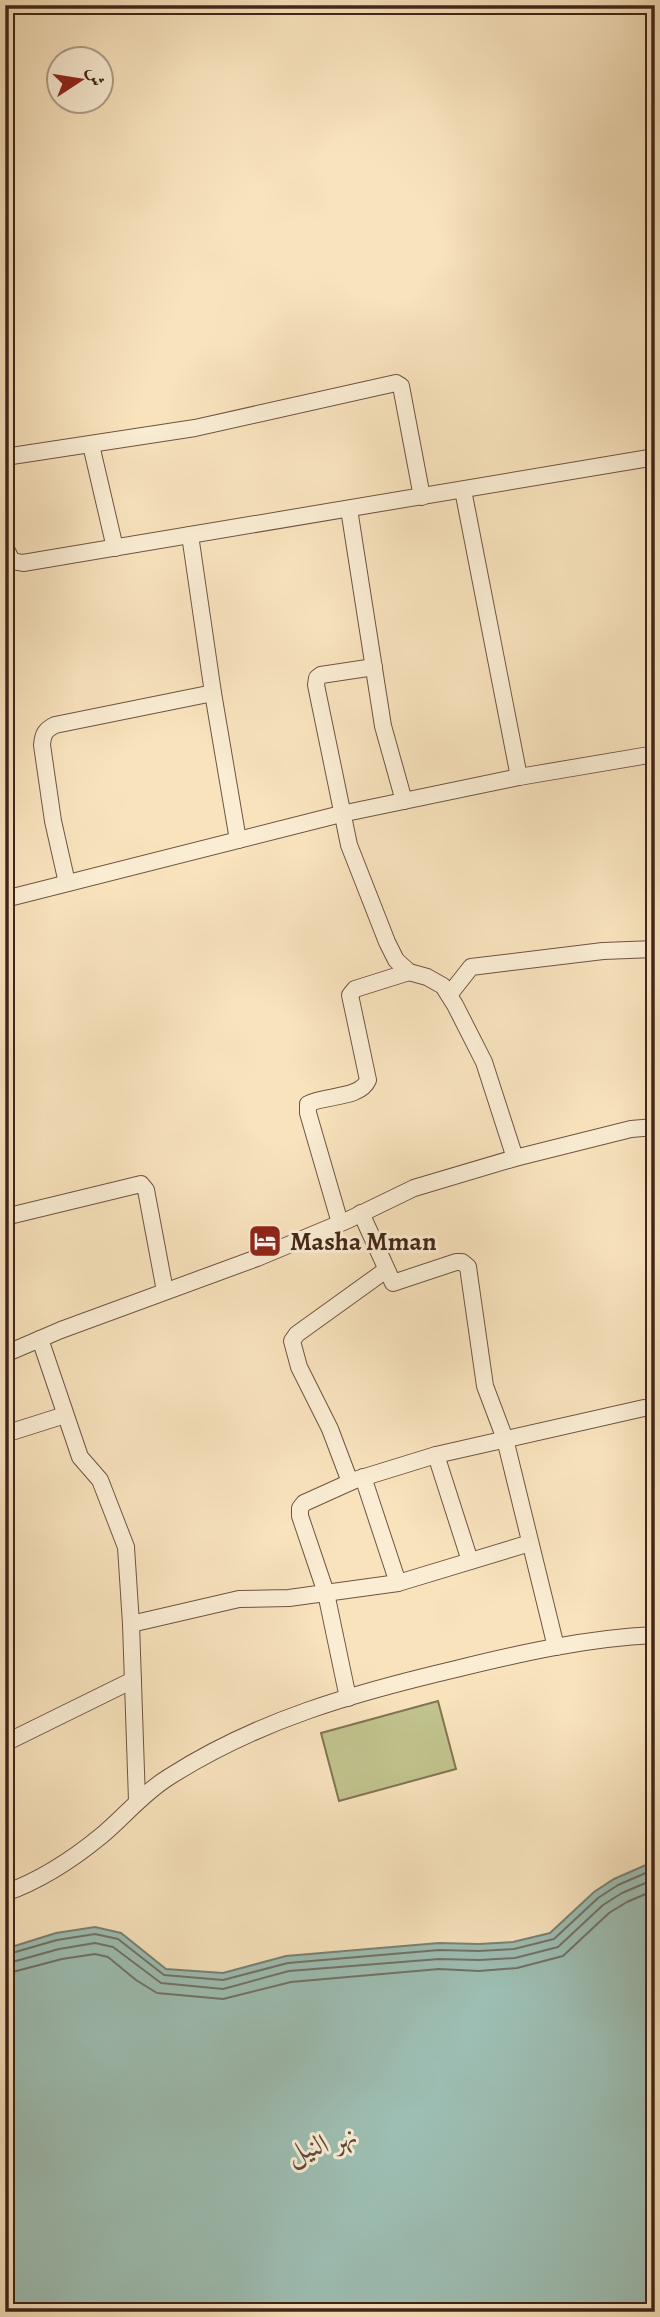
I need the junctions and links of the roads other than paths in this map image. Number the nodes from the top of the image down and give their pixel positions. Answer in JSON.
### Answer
{"nodes":[{"id":1,"x":91,"y":445,"type":"junction"},
{"id":2,"x":5,"y":457,"type":"edge"},
{"id":3,"x":655,"y":457,"type":"edge"},
{"id":4,"x":463,"y":490,"type":"junction"},
{"id":5,"x":422,"y":497,"type":"junction"},
{"id":6,"x":349,"y":509,"type":"junction"},
{"id":7,"x":190,"y":536,"type":"junction"},
{"id":8,"x":5,"y":547,"type":"edge"},
{"id":9,"x":115,"y":548,"type":"junction"},
{"id":10,"x":374,"y":667,"type":"junction"},
{"id":11,"x":213,"y":693,"type":"junction"},
{"id":12,"x":655,"y":754,"type":"edge"},
{"id":13,"x":519,"y":777,"type":"junction"},
{"id":14,"x":404,"y":801,"type":"junction"},
{"id":15,"x":341,"y":814,"type":"junction"},
{"id":16,"x":238,"y":841,"type":"junction"},
{"id":17,"x":67,"y":883,"type":"junction"},
{"id":18,"x":5,"y":899,"type":"edge"},
{"id":19,"x":655,"y":949,"type":"edge"},
{"id":20,"x":409,"y":972,"type":"junction"},
{"id":21,"x":449,"y":995,"type":"junction"},
{"id":22,"x":655,"y":1127,"type":"edge"},
{"id":23,"x":514,"y":1158,"type":"junction"},
{"id":24,"x":361,"y":1213,"type":"junction"},
{"id":25,"x":5,"y":1217,"type":"edge"},
{"id":26,"x":340,"y":1223,"type":"junction"},
{"id":27,"x":386,"y":1269,"type":"junction"},
{"id":28,"x":165,"y":1291,"type":"junction"},
{"id":29,"x":40,"y":1339,"type":"junction"},
{"id":30,"x":5,"y":1354,"type":"edge"},
{"id":31,"x":644,"y":1408,"type":"dead end"},
{"id":32,"x":65,"y":1415,"type":"junction"},
{"id":33,"x":5,"y":1434,"type":"edge"},
{"id":34,"x":505,"y":1439,"type":"junction"},
{"id":35,"x":436,"y":1455,"type":"junction"},
{"id":36,"x":356,"y":1480,"type":"junction"},
{"id":37,"x":530,"y":1543,"type":"junction"},
{"id":38,"x":470,"y":1561,"type":"junction"},
{"id":39,"x":398,"y":1583,"type":"junction"},
{"id":40,"x":326,"y":1593,"type":"junction"},
{"id":41,"x":131,"y":1624,"type":"junction"},
{"id":42,"x":655,"y":1635,"type":"edge"},
{"id":43,"x":556,"y":1647,"type":"junction"},
{"id":44,"x":133,"y":1680,"type":"junction"},
{"id":45,"x":348,"y":1698,"type":"junction"},
{"id":46,"x":5,"y":1743,"type":"edge"},
{"id":47,"x":137,"y":1801,"type":"junction"},
{"id":48,"x":5,"y":1893,"type":"edge"}],
"edges":[{"from":1,"to":2,"type":"street"},
{"from":1,"to":5,"type":"street"},
{"from":1,"to":9,"type":"street"},
{"from":3,"to":4,"type":"street"},
{"from":4,"to":5,"type":"street"},
{"from":4,"to":13,"type":"street"},
{"from":5,"to":6,"type":"street"},
{"from":6,"to":7,"type":"street"},
{"from":6,"to":10,"type":"street"},
{"from":7,"to":9,"type":"street"},
{"from":7,"to":11,"type":"street"},
{"from":8,"to":9,"type":"street"},
{"from":10,"to":14,"type":"street"},
{"from":10,"to":15,"type":"street"},
{"from":11,"to":16,"type":"street"},
{"from":11,"to":17,"type":"street"},
{"from":12,"to":13,"type":"street"},
{"from":13,"to":14,"type":"street"},
{"from":14,"to":15,"type":"street"},
{"from":15,"to":16,"type":"street"},
{"from":15,"to":20,"type":"street"},
{"from":16,"to":17,"type":"street"},
{"from":17,"to":18,"type":"street"},
{"from":19,"to":21,"type":"street"},
{"from":20,"to":21,"type":"street"},
{"from":20,"to":26,"type":"street"},
{"from":21,"to":23,"type":"street"},
{"from":22,"to":23,"type":"street"},
{"from":23,"to":24,"type":"street"},
{"from":24,"to":26,"type":"street"},
{"from":24,"to":27,"type":"street"},
{"from":25,"to":28,"type":"street"},
{"from":26,"to":28,"type":"street"},
{"from":27,"to":34,"type":"street"},
{"from":27,"to":36,"type":"street"},
{"from":28,"to":29,"type":"street"},
{"from":29,"to":30,"type":"street"},
{"from":29,"to":32,"type":"street"},
{"from":31,"to":34,"type":"street"},
{"from":32,"to":33,"type":"street"},
{"from":32,"to":41,"type":"street"},
{"from":34,"to":35,"type":"street"},
{"from":34,"to":37,"type":"street"},
{"from":35,"to":36,"type":"street"},
{"from":35,"to":38,"type":"street"},
{"from":36,"to":39,"type":"street"},
{"from":36,"to":40,"type":"street"},
{"from":37,"to":38,"type":"street"},
{"from":37,"to":43,"type":"street"},
{"from":38,"to":39,"type":"street"},
{"from":39,"to":40,"type":"street"},
{"from":40,"to":41,"type":"street"},
{"from":40,"to":45,"type":"street"},
{"from":41,"to":44,"type":"street"},
{"from":42,"to":43,"type":"street"},
{"from":43,"to":45,"type":"street"},
{"from":44,"to":46,"type":"street"},
{"from":44,"to":47,"type":"street"},
{"from":45,"to":47,"type":"street"},
{"from":47,"to":48,"type":"street"}]}
